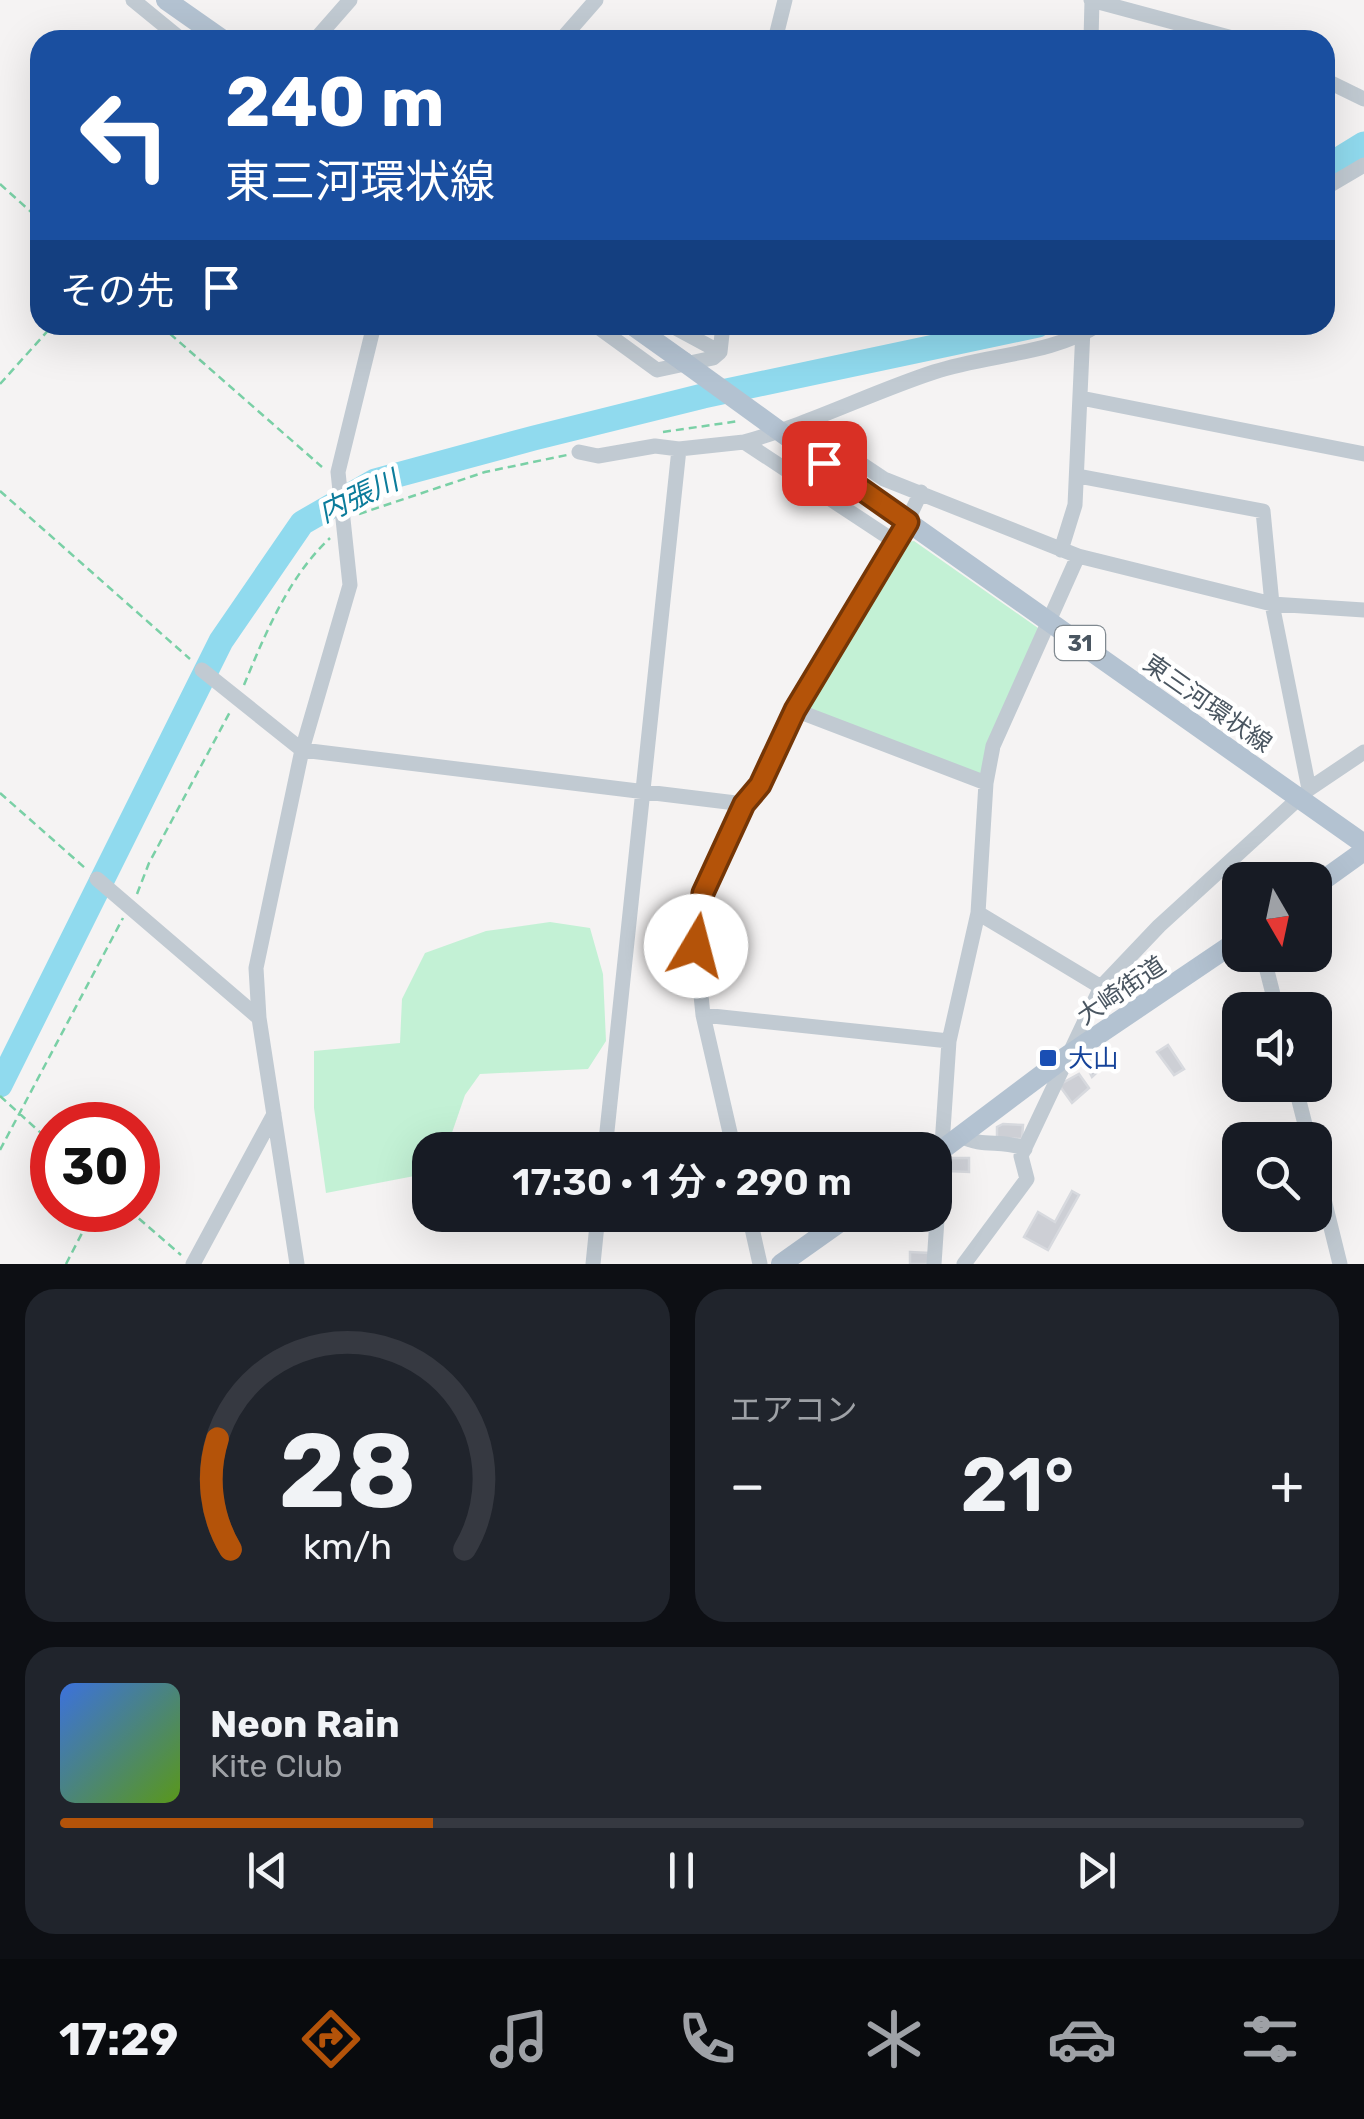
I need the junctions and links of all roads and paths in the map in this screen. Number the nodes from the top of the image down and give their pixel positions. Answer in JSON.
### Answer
{"nodes":[{"id":1,"x":133,"y":0,"type":"edge"},
{"id":2,"x":166,"y":0,"type":"edge"},
{"id":3,"x":350,"y":0,"type":"edge"},
{"id":4,"x":596,"y":0,"type":"edge"},
{"id":5,"x":785,"y":0,"type":"edge"},
{"id":6,"x":1092,"y":0,"type":"edge"},
{"id":7,"x":170,"y":30,"type":"edge"},
{"id":8,"x":209,"y":30,"type":"edge"},
{"id":9,"x":324,"y":30,"type":"edge"},
{"id":10,"x":570,"y":30,"type":"edge"},
{"id":11,"x":778,"y":30,"type":"edge"},
{"id":12,"x":1091,"y":30,"type":"edge"},
{"id":13,"x":1203,"y":30,"type":"edge"},
{"id":14,"x":1335,"y":85,"type":"edge"},
{"id":15,"x":1364,"y":99,"type":"edge"},
{"id":16,"x":1364,"y":165,"type":"edge"},
{"id":17,"x":1335,"y":182,"type":"edge"},
{"id":18,"x":0,"y":184,"type":"edge"},
{"id":19,"x":30,"y":211,"type":"edge"},
{"id":20,"x":43,"y":335,"type":"edge"},
{"id":21,"x":171,"y":335,"type":"edge"},
{"id":22,"x":372,"y":335,"type":"edge"},
{"id":23,"x":609,"y":335,"type":"edge"},
{"id":24,"x":646,"y":335,"type":"edge"},
{"id":25,"x":689,"y":335,"type":"edge"},
{"id":26,"x":722,"y":335,"type":"edge"},
{"id":27,"x":1065,"y":335,"type":"edge"},
{"id":28,"x":1083,"y":335,"type":"edge"},
{"id":29,"x":720,"y":352,"type":"junction"},
{"id":30,"x":0,"y":384,"type":"edge"},
{"id":31,"x":1081,"y":398,"type":"junction"},
{"id":32,"x":760,"y":417,"type":"junction"},
{"id":33,"x":814,"y":421,"type":"junction"},
{"id":34,"x":654,"y":434,"type":"dead end"},
{"id":35,"x":744,"y":442,"type":"junction"},
{"id":36,"x":679,"y":449,"type":"junction"},
{"id":37,"x":578,"y":452,"type":"joint"},
{"id":38,"x":1364,"y":454,"type":"edge"},
{"id":39,"x":1078,"y":476,"type":"junction"},
{"id":40,"x":338,"y":477,"type":"junction"},
{"id":41,"x":0,"y":491,"type":"edge"},
{"id":42,"x":921,"y":492,"type":"junction"},
{"id":43,"x":908,"y":522,"type":"junction"},
{"id":44,"x":344,"y":524,"type":"junction"},
{"id":45,"x":896,"y":543,"type":"junction"},
{"id":46,"x":1061,"y":550,"type":"junction"},
{"id":47,"x":1078,"y":556,"type":"junction"},
{"id":48,"x":1272,"y":604,"type":"junction"},
{"id":49,"x":1364,"y":610,"type":"edge"},
{"id":50,"x":1047,"y":620,"type":"junction"},
{"id":51,"x":202,"y":670,"type":"joint"},
{"id":52,"x":237,"y":700,"type":"junction"},
{"id":53,"x":795,"y":710,"type":"junction"},
{"id":54,"x":302,"y":750,"type":"junction"},
{"id":55,"x":1364,"y":752,"type":"edge"},
{"id":56,"x":986,"y":784,"type":"junction"},
{"id":57,"x":0,"y":792,"type":"edge"},
{"id":58,"x":643,"y":792,"type":"junction"},
{"id":59,"x":1305,"y":794,"type":"junction"},
{"id":60,"x":744,"y":804,"type":"junction"},
{"id":61,"x":1364,"y":848,"type":"edge"},
{"id":62,"x":1332,"y":873,"type":"edge"},
{"id":63,"x":97,"y":879,"type":"joint"},
{"id":64,"x":130,"y":906,"type":"junction"},
{"id":65,"x":978,"y":913,"type":"junction"},
{"id":66,"x":1222,"y":951,"type":"edge"},
{"id":67,"x":1101,"y":987,"type":"junction"},
{"id":68,"x":703,"y":1015,"type":"junction"},
{"id":69,"x":259,"y":1018,"type":"junction"},
{"id":70,"x":949,"y":1041,"type":"junction"},
{"id":71,"x":1064,"y":1058,"type":"junction"},
{"id":72,"x":0,"y":1096,"type":"edge"},
{"id":73,"x":15,"y":1110,"type":"junction"},
{"id":74,"x":274,"y":1114,"type":"junction"},
{"id":75,"x":30,"y":1123,"type":"edge"},
{"id":76,"x":607,"y":1132,"type":"edge"},
{"id":77,"x":730,"y":1132,"type":"edge"},
{"id":78,"x":939,"y":1132,"type":"edge"},
{"id":79,"x":961,"y":1136,"type":"junction"},
{"id":80,"x":952,"y":1143,"type":"edge"},
{"id":81,"x":1025,"y":1148,"type":"junction"},
{"id":82,"x":0,"y":1150,"type":"edge"},
{"id":83,"x":83,"y":1232,"type":"edge"},
{"id":84,"x":155,"y":1232,"type":"edge"},
{"id":85,"x":596,"y":1232,"type":"edge"},
{"id":86,"x":753,"y":1232,"type":"edge"},
{"id":87,"x":826,"y":1232,"type":"edge"},
{"id":88,"x":935,"y":1232,"type":"edge"},
{"id":89,"x":1332,"y":1232,"type":"edge"},
{"id":90,"x":66,"y":1264,"type":"edge"},
{"id":91,"x":192,"y":1264,"type":"edge"},
{"id":92,"x":297,"y":1264,"type":"edge"},
{"id":93,"x":593,"y":1264,"type":"edge"},
{"id":94,"x":760,"y":1264,"type":"edge"},
{"id":95,"x":780,"y":1264,"type":"edge"},
{"id":96,"x":934,"y":1264,"type":"edge"},
{"id":97,"x":964,"y":1264,"type":"edge"},
{"id":98,"x":1340,"y":1264,"type":"edge"}],
"edges":[{"from":1,"to":7,"type":"street"},
{"from":2,"to":8,"type":"main road"},
{"from":3,"to":9,"type":"street"},
{"from":4,"to":10,"type":"street"},
{"from":5,"to":11,"type":"street"},
{"from":6,"to":12,"type":"street"},
{"from":6,"to":13,"type":"street"},
{"from":14,"to":15,"type":"street"},
{"from":16,"to":17,"type":"street"},
{"from":18,"to":19,"type":"path"},
{"from":20,"to":30,"type":"path"},
{"from":21,"to":40,"type":"path"},
{"from":22,"to":40,"type":"street"},
{"from":23,"to":29,"type":"street"},
{"from":24,"to":32,"type":"main road","name":"東三河環状線","number":"31","bridge":true},
{"from":25,"to":29,"type":"street"},
{"from":26,"to":29,"type":"street"},
{"from":27,"to":33,"type":"street"},
{"from":28,"to":31,"type":"street"},
{"from":31,"to":38,"type":"street"},
{"from":31,"to":39,"type":"street"},
{"from":32,"to":34,"type":"path"},
{"from":32,"to":43,"type":"main road","name":"東三河環状線","number":"31","bridge":true},
{"from":33,"to":35,"type":"street"},
{"from":33,"to":42,"type":"street"},
{"from":35,"to":36,"type":"street"},
{"from":35,"to":45,"type":"street"},
{"from":36,"to":37,"type":"street"},
{"from":36,"to":58,"type":"street"},
{"from":37,"to":44,"type":"path"},
{"from":39,"to":46,"type":"street"},
{"from":39,"to":48,"type":"street"},
{"from":40,"to":44,"type":"street"},
{"from":41,"to":51,"type":"path"},
{"from":42,"to":43,"type":"street"},
{"from":42,"to":46,"type":"street"},
{"from":43,"to":45,"type":"street"},
{"from":43,"to":50,"type":"main road","name":"東三河環状線","number":"31"},
{"from":44,"to":52,"type":"path"},
{"from":44,"to":54,"type":"street"},
{"from":45,"to":53,"type":"street"},
{"from":46,"to":47,"type":"street"},
{"from":47,"to":48,"type":"street"},
{"from":47,"to":50,"type":"street"},
{"from":48,"to":49,"type":"street"},
{"from":48,"to":59,"type":"street"},
{"from":50,"to":56,"type":"street"},
{"from":50,"to":59,"type":"main road","name":"東三河環状線","number":"31"},
{"from":51,"to":52,"type":"street"},
{"from":52,"to":54,"type":"street"},
{"from":52,"to":64,"type":"path"},
{"from":53,"to":56,"type":"street"},
{"from":53,"to":60,"type":"street"},
{"from":54,"to":58,"type":"street"},
{"from":54,"to":69,"type":"street"},
{"from":55,"to":59,"type":"street"},
{"from":56,"to":65,"type":"street"},
{"from":57,"to":63,"type":"path"},
{"from":58,"to":60,"type":"street"},
{"from":58,"to":76,"type":"street"},
{"from":59,"to":61,"type":"main road","name":"東三河環状線","number":"31"},
{"from":59,"to":67,"type":"street"},
{"from":60,"to":68,"type":"street"},
{"from":61,"to":62,"type":"main road"},
{"from":63,"to":64,"type":"street"},
{"from":64,"to":69,"type":"street"},
{"from":64,"to":73,"type":"path"},
{"from":65,"to":67,"type":"street"},
{"from":65,"to":70,"type":"street"},
{"from":66,"to":71,"type":"main road","name":"大崎街道"},
{"from":67,"to":71,"type":"street"},
{"from":68,"to":70,"type":"street"},
{"from":68,"to":77,"type":"street"},
{"from":69,"to":74,"type":"street"},
{"from":70,"to":78,"type":"street"},
{"from":71,"to":79,"type":"main road","name":"大崎街道"},
{"from":71,"to":81,"type":"street"},
{"from":72,"to":73,"type":"path"},
{"from":73,"to":75,"type":"path"},
{"from":73,"to":82,"type":"path"},
{"from":74,"to":91,"type":"street"},
{"from":74,"to":92,"type":"street"},
{"from":79,"to":80,"type":"main road","name":"大崎街道"},
{"from":79,"to":81,"type":"street"},
{"from":81,"to":97,"type":"street"},
{"from":83,"to":90,"type":"path"},
{"from":84,"to":91,"type":"path"},
{"from":85,"to":93,"type":"street"},
{"from":86,"to":94,"type":"street"},
{"from":87,"to":95,"type":"main road"},
{"from":88,"to":96,"type":"street"},
{"from":89,"to":98,"type":"street"}]}
